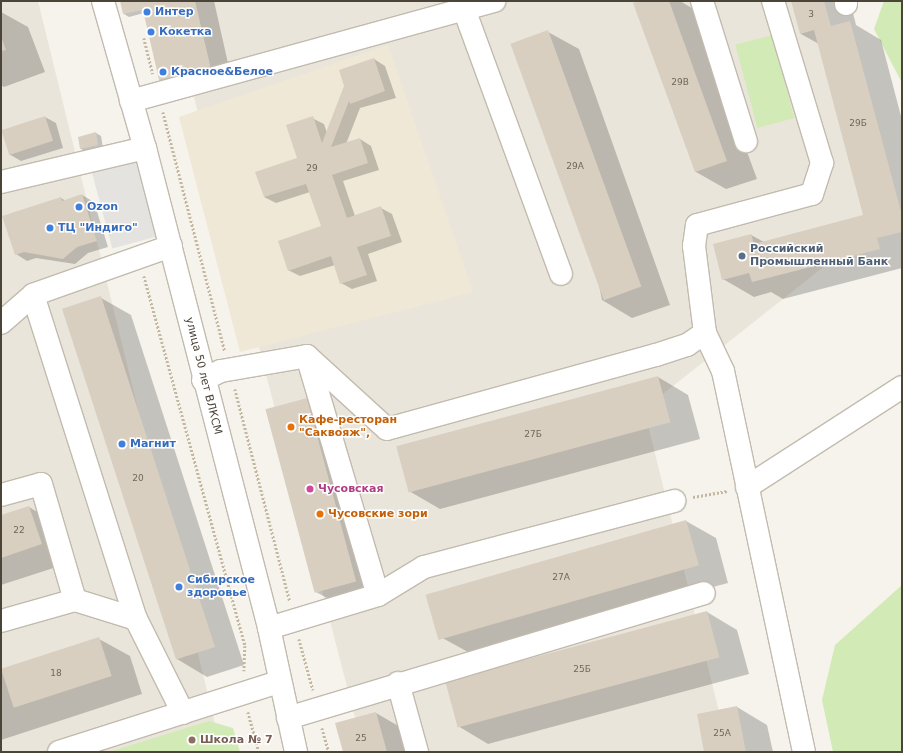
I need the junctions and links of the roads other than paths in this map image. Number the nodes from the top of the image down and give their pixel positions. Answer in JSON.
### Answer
{"nodes":[{"id":1,"x":103,"y":1,"type":"edge"},
{"id":2,"x":495,"y":1,"type":"edge"},
{"id":3,"x":702,"y":1,"type":"edge"},
{"id":4,"x":773,"y":1,"type":"edge"},
{"id":5,"x":464,"y":9,"type":"junction"},
{"id":6,"x":131,"y":101,"type":"junction"},
{"id":7,"x":746,"y":141,"type":"dead end"},
{"id":8,"x":145,"y":148,"type":"junction"},
{"id":9,"x":1,"y":182,"type":"edge"},
{"id":10,"x":171,"y":246,"type":"junction"},
{"id":11,"x":561,"y":274,"type":"dead end"},
{"id":12,"x":33,"y":295,"type":"junction"},
{"id":13,"x":1,"y":323,"type":"edge"},
{"id":14,"x":705,"y":333,"type":"junction"},
{"id":15,"x":307,"y":356,"type":"junction"},
{"id":16,"x":203,"y":380,"type":"junction"},
{"id":17,"x":902,"y":387,"type":"edge"},
{"id":18,"x":747,"y":486,"type":"junction"},
{"id":19,"x":1,"y":495,"type":"edge"},
{"id":20,"x":674,"y":501,"type":"road end"},
{"id":21,"x":704,"y":593,"type":"dead end"},
{"id":22,"x":378,"y":595,"type":"junction"},
{"id":23,"x":75,"y":600,"type":"junction"},
{"id":24,"x":136,"y":619,"type":"junction"},
{"id":25,"x":1,"y":621,"type":"edge"},
{"id":26,"x":269,"y":628,"type":"junction"},
{"id":27,"x":279,"y":682,"type":"junction"},
{"id":28,"x":398,"y":682,"type":"junction"},
{"id":29,"x":183,"y":713,"type":"junction"},
{"id":30,"x":288,"y":718,"type":"junction"},
{"id":31,"x":59,"y":752,"type":"edge"},
{"id":32,"x":296,"y":752,"type":"edge"},
{"id":33,"x":417,"y":752,"type":"edge"},
{"id":34,"x":804,"y":752,"type":"edge"}],
"edges":[{"from":1,"to":6,"type":"street","name":"улица 50 лет ВЛКСМ"},
{"from":2,"to":5,"type":"street"},
{"from":3,"to":7,"type":"street"},
{"from":4,"to":14,"type":"street"},
{"from":5,"to":6,"type":"street"},
{"from":5,"to":11,"type":"street"},
{"from":6,"to":8,"type":"street","name":"улица 50 лет ВЛКСМ"},
{"from":8,"to":9,"type":"street"},
{"from":8,"to":10,"type":"street","name":"улица 50 лет ВЛКСМ"},
{"from":10,"to":12,"type":"street"},
{"from":10,"to":16,"type":"street","name":"улица 50 лет ВЛКСМ"},
{"from":12,"to":13,"type":"street"},
{"from":12,"to":24,"type":"street"},
{"from":14,"to":15,"type":"street"},
{"from":14,"to":18,"type":"street"},
{"from":15,"to":16,"type":"street"},
{"from":15,"to":22,"type":"street"},
{"from":16,"to":26,"type":"street","name":"улица 50 лет ВЛКСМ"},
{"from":17,"to":18,"type":"street"},
{"from":18,"to":34,"type":"street"},
{"from":19,"to":23,"type":"street"},
{"from":20,"to":22,"type":"street"},
{"from":21,"to":28,"type":"street"},
{"from":22,"to":26,"type":"street"},
{"from":23,"to":24,"type":"street"},
{"from":23,"to":25,"type":"street"},
{"from":24,"to":29,"type":"street"},
{"from":26,"to":27,"type":"street","name":"улица 50 лет ВЛКСМ"},
{"from":27,"to":29,"type":"street"},
{"from":27,"to":30,"type":"street","name":"улица 50 лет ВЛКСМ"},
{"from":28,"to":30,"type":"street"},
{"from":28,"to":33,"type":"street"},
{"from":29,"to":31,"type":"street"},
{"from":30,"to":32,"type":"street","name":"улица 50 лет ВЛКСМ"}]}
